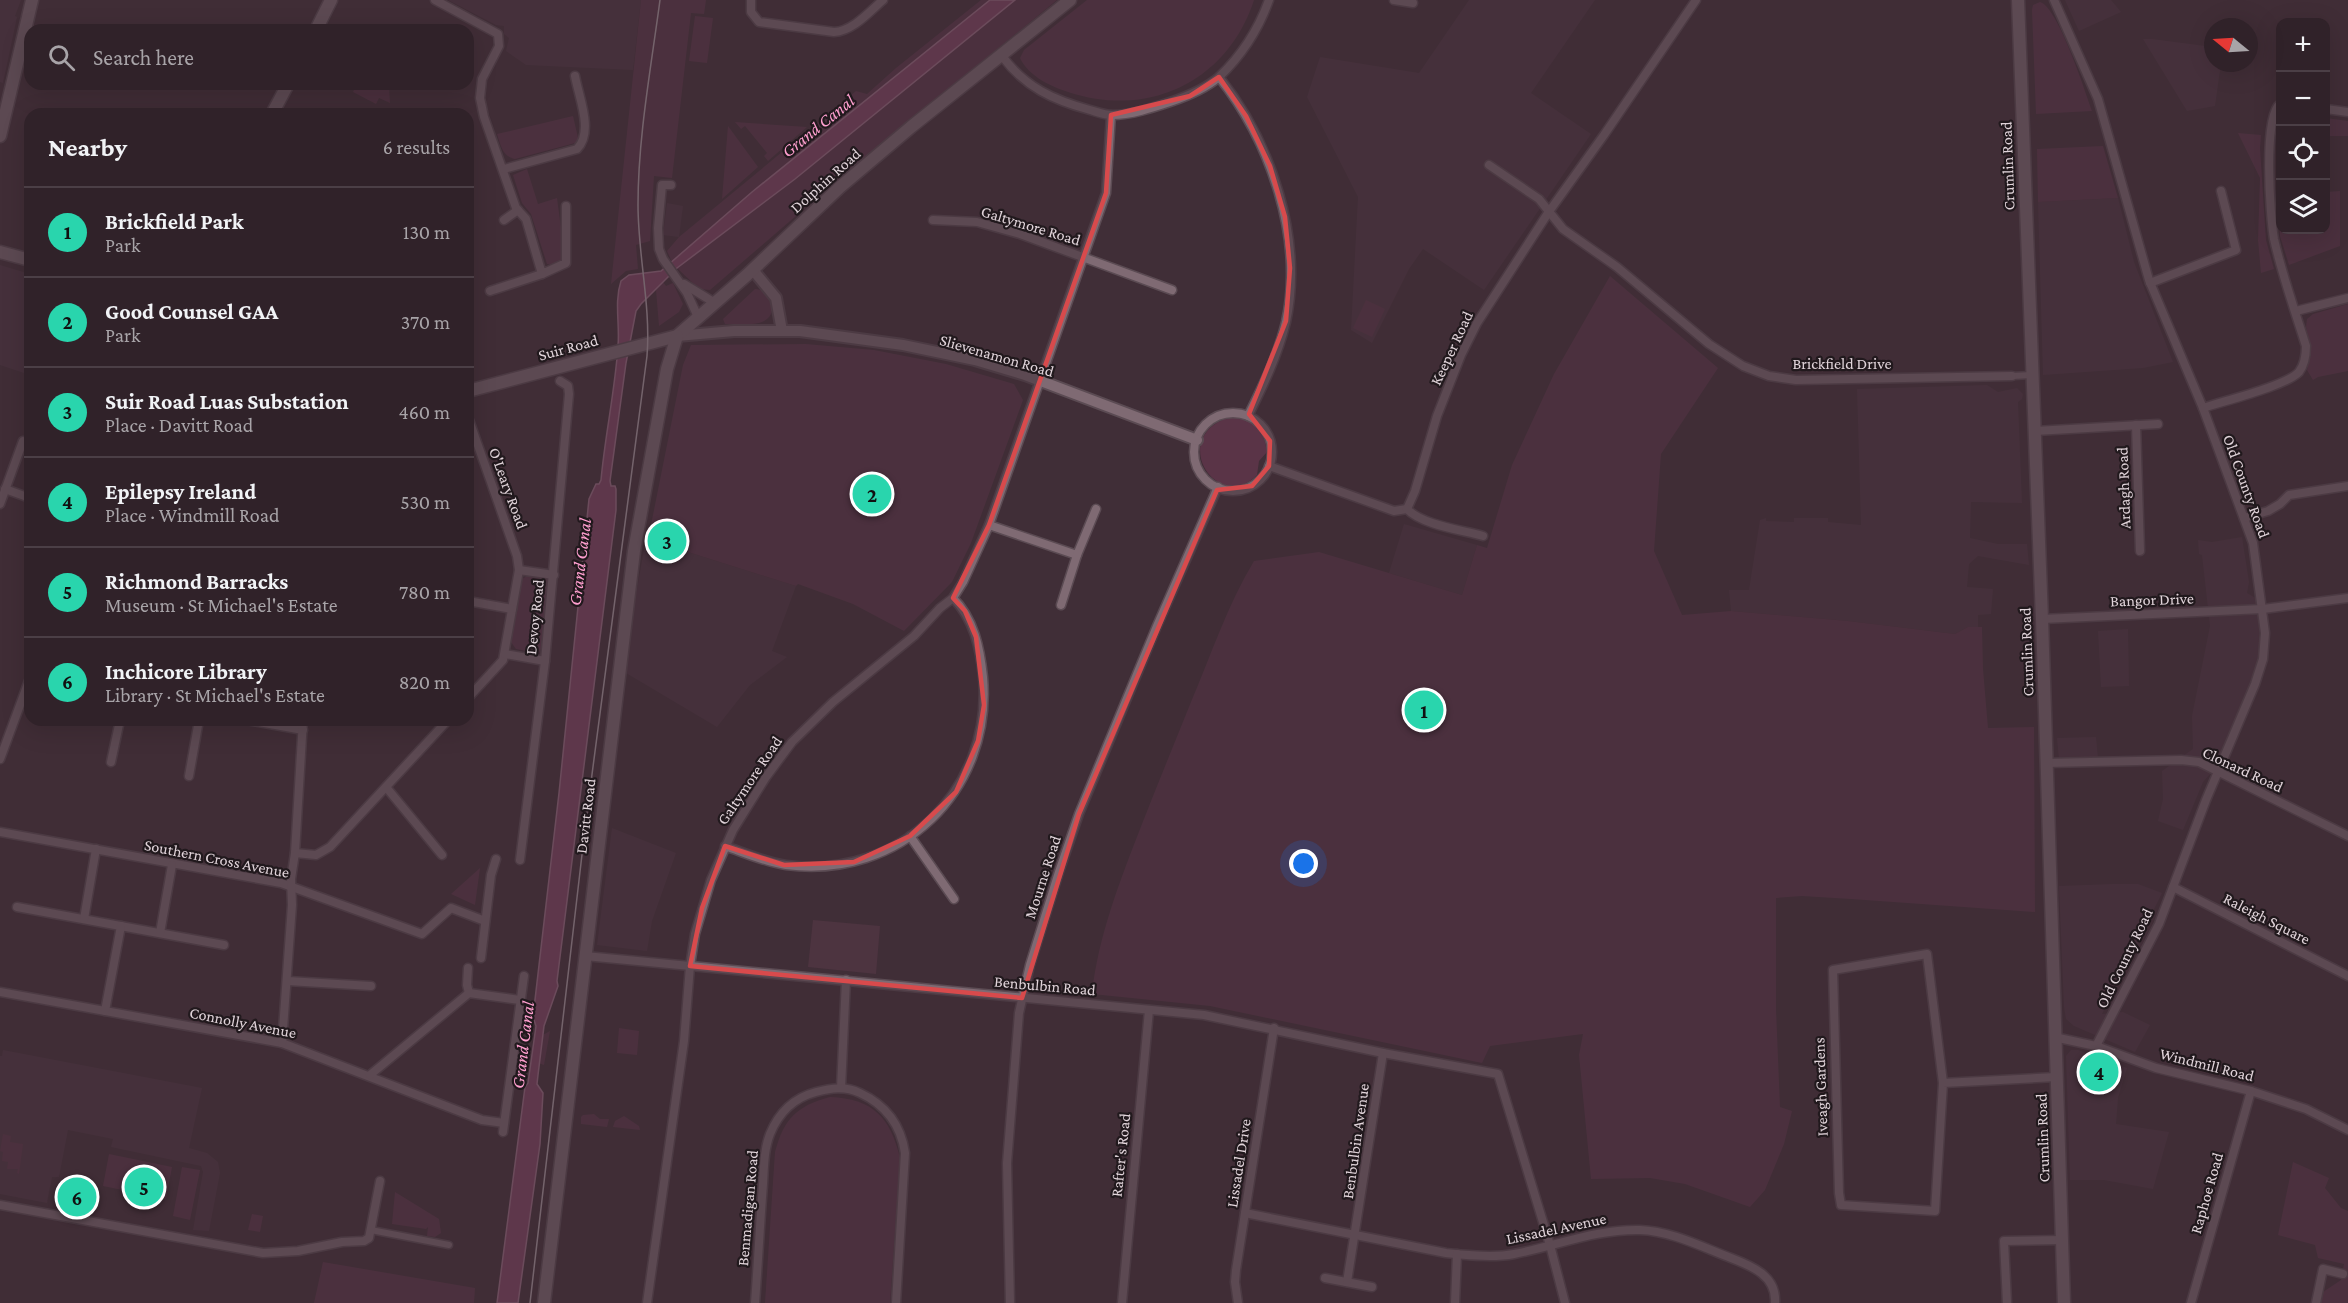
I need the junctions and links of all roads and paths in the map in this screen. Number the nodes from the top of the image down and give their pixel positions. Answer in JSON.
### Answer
{"nodes":[{"id":1,"x":32,"y":0,"type":"edge"},
{"id":2,"x":331,"y":0,"type":"edge"},
{"id":3,"x":435,"y":0,"type":"edge"},
{"id":4,"x":751,"y":0,"type":"edge"},
{"id":5,"x":883,"y":0,"type":"edge"},
{"id":6,"x":1070,"y":0,"type":"edge"},
{"id":7,"x":1269,"y":0,"type":"edge"},
{"id":8,"x":1394,"y":0,"type":"edge"},
{"id":9,"x":1696,"y":0,"type":"edge"},
{"id":10,"x":2018,"y":0,"type":"edge"},
{"id":11,"x":2054,"y":0,"type":"edge"},
{"id":12,"x":1413,"y":3,"type":"dead end"},
{"id":13,"x":26,"y":24,"type":"edge"},
{"id":14,"x":319,"y":24,"type":"edge"},
{"id":15,"x":24,"y":30,"type":"edge"},
{"id":16,"x":1002,"y":56,"type":"junction"},
{"id":17,"x":575,"y":76,"type":"dead end"},
{"id":18,"x":1219,"y":77,"type":"junction"},
{"id":19,"x":285,"y":90,"type":"edge"},
{"id":20,"x":275,"y":108,"type":"edge"},
{"id":21,"x":3,"y":109,"type":"edge"},
{"id":22,"x":2276,"y":109,"type":"edge"},
{"id":23,"x":2330,"y":110,"type":"edge"},
{"id":24,"x":2348,"y":112,"type":"edge"},
{"id":25,"x":1111,"y":115,"type":"junction"},
{"id":26,"x":0,"y":136,"type":"edge"},
{"id":27,"x":1489,"y":165,"type":"dead end"},
{"id":28,"x":504,"y":169,"type":"junction"},
{"id":29,"x":671,"y":186,"type":"dead end"},
{"id":30,"x":2221,"y":191,"type":"dead end"},
{"id":31,"x":566,"y":206,"type":"dead end"},
{"id":32,"x":518,"y":210,"type":"junction"},
{"id":33,"x":1548,"y":213,"type":"junction"},
{"id":34,"x":504,"y":220,"type":"dead end"},
{"id":35,"x":933,"y":220,"type":"dead end"},
{"id":36,"x":0,"y":252,"type":"edge"},
{"id":37,"x":1084,"y":257,"type":"junction"},
{"id":38,"x":24,"y":258,"type":"edge"},
{"id":39,"x":753,"y":270,"type":"junction"},
{"id":40,"x":542,"y":274,"type":"junction"},
{"id":41,"x":679,"y":280,"type":"junction"},
{"id":42,"x":2150,"y":283,"type":"junction"},
{"id":43,"x":1172,"y":290,"type":"dead end"},
{"id":44,"x":490,"y":291,"type":"dead end"},
{"id":45,"x":2348,"y":298,"type":"edge"},
{"id":46,"x":715,"y":303,"type":"junction"},
{"id":47,"x":2296,"y":311,"type":"junction"},
{"id":48,"x":698,"y":317,"type":"junction"},
{"id":49,"x":782,"y":331,"type":"junction"},
{"id":50,"x":677,"y":336,"type":"junction"},
{"id":51,"x":2032,"y":375,"type":"junction"},
{"id":52,"x":2012,"y":376,"type":"joint"},
{"id":53,"x":1039,"y":380,"type":"junction"},
{"id":54,"x":560,"y":381,"type":"dead end"},
{"id":55,"x":474,"y":389,"type":"edge"},
{"id":56,"x":2203,"y":408,"type":"junction"},
{"id":57,"x":1248,"y":416,"type":"junction"},
{"id":58,"x":2158,"y":424,"type":"dead end"},
{"id":59,"x":2136,"y":425,"type":"junction"},
{"id":60,"x":2035,"y":431,"type":"junction"},
{"id":61,"x":474,"y":434,"type":"edge"},
{"id":62,"x":1197,"y":440,"type":"junction"},
{"id":63,"x":22,"y":441,"type":"dead end"},
{"id":64,"x":1269,"y":466,"type":"junction"},
{"id":65,"x":2348,"y":486,"type":"edge"},
{"id":66,"x":1218,"y":488,"type":"junction"},
{"id":67,"x":5,"y":489,"type":"junction"},
{"id":68,"x":24,"y":496,"type":"edge"},
{"id":69,"x":0,"y":504,"type":"edge"},
{"id":70,"x":1096,"y":509,"type":"dead end"},
{"id":71,"x":1407,"y":509,"type":"junction"},
{"id":72,"x":2244,"y":518,"type":"junction"},
{"id":73,"x":988,"y":525,"type":"junction"},
{"id":74,"x":1483,"y":536,"type":"dead end"},
{"id":75,"x":2140,"y":551,"type":"dead end"},
{"id":76,"x":1077,"y":555,"type":"junction"},
{"id":77,"x":519,"y":570,"type":"junction"},
{"id":78,"x":554,"y":575,"type":"junction"},
{"id":79,"x":952,"y":598,"type":"junction"},
{"id":80,"x":2348,"y":598,"type":"edge"},
{"id":81,"x":474,"y":602,"type":"edge"},
{"id":82,"x":1061,"y":605,"type":"dead end"},
{"id":83,"x":512,"y":609,"type":"junction"},
{"id":84,"x":2263,"y":609,"type":"junction"},
{"id":85,"x":2042,"y":619,"type":"junction"},
{"id":86,"x":505,"y":654,"type":"junction"},
{"id":87,"x":545,"y":661,"type":"junction"},
{"id":88,"x":474,"y":691,"type":"edge"},
{"id":89,"x":24,"y":694,"type":"edge"},
{"id":90,"x":119,"y":726,"type":"edge"},
{"id":91,"x":199,"y":726,"type":"edge"},
{"id":92,"x":280,"y":726,"type":"edge"},
{"id":93,"x":303,"y":726,"type":"edge"},
{"id":94,"x":442,"y":726,"type":"edge"},
{"id":95,"x":303,"y":730,"type":"junction"},
{"id":96,"x":0,"y":759,"type":"edge"},
{"id":97,"x":111,"y":762,"type":"dead end"},
{"id":98,"x":2046,"y":763,"type":"junction"},
{"id":99,"x":2218,"y":772,"type":"junction"},
{"id":100,"x":189,"y":776,"type":"dead end"},
{"id":101,"x":386,"y":787,"type":"junction"},
{"id":102,"x":0,"y":832,"type":"edge"},
{"id":103,"x":910,"y":836,"type":"junction"},
{"id":104,"x":2348,"y":836,"type":"edge"},
{"id":105,"x":725,"y":846,"type":"junction"},
{"id":106,"x":96,"y":849,"type":"junction"},
{"id":107,"x":295,"y":854,"type":"junction"},
{"id":108,"x":442,"y":855,"type":"dead end"},
{"id":109,"x":496,"y":859,"type":"dead end"},
{"id":110,"x":519,"y":860,"type":"dead end"},
{"id":111,"x":172,"y":865,"type":"junction"},
{"id":112,"x":291,"y":887,"type":"junction"},
{"id":113,"x":2173,"y":887,"type":"junction"},
{"id":114,"x":954,"y":899,"type":"dead end"},
{"id":115,"x":17,"y":907,"type":"dead end"},
{"id":116,"x":84,"y":919,"type":"junction"},
{"id":117,"x":485,"y":921,"type":"junction"},
{"id":118,"x":121,"y":926,"type":"junction"},
{"id":119,"x":160,"y":933,"type":"junction"},
{"id":120,"x":224,"y":945,"type":"dead end"},
{"id":121,"x":585,"y":956,"type":"junction"},
{"id":122,"x":481,"y":958,"type":"dead end"},
{"id":123,"x":690,"y":966,"type":"junction"},
{"id":124,"x":468,"y":968,"type":"dead end"},
{"id":125,"x":524,"y":976,"type":"dead end"},
{"id":126,"x":2348,"y":976,"type":"edge"},
{"id":127,"x":846,"y":980,"type":"junction"},
{"id":128,"x":288,"y":981,"type":"junction"},
{"id":129,"x":371,"y":986,"type":"dead end"},
{"id":130,"x":0,"y":992,"type":"edge"},
{"id":131,"x":469,"y":993,"type":"junction"},
{"id":132,"x":1022,"y":998,"type":"junction"},
{"id":133,"x":520,"y":1000,"type":"junction"},
{"id":134,"x":1149,"y":1010,"type":"junction"},
{"id":135,"x":105,"y":1011,"type":"junction"},
{"id":136,"x":1274,"y":1028,"type":"junction"},
{"id":137,"x":2054,"y":1037,"type":"junction"},
{"id":138,"x":282,"y":1042,"type":"junction"},
{"id":139,"x":2096,"y":1046,"type":"junction"},
{"id":140,"x":1383,"y":1053,"type":"junction"},
{"id":141,"x":370,"y":1075,"type":"junction"},
{"id":142,"x":2056,"y":1077,"type":"junction"},
{"id":143,"x":1943,"y":1083,"type":"junction"},
{"id":144,"x":841,"y":1088,"type":"junction"},
{"id":145,"x":2251,"y":1091,"type":"junction"},
{"id":146,"x":2348,"y":1130,"type":"edge"},
{"id":147,"x":380,"y":1181,"type":"dead end"},
{"id":148,"x":0,"y":1205,"type":"edge"},
{"id":149,"x":1245,"y":1213,"type":"junction"},
{"id":150,"x":371,"y":1230,"type":"junction"},
{"id":151,"x":1356,"y":1234,"type":"junction"},
{"id":152,"x":2062,"y":1240,"type":"junction"},
{"id":153,"x":449,"y":1245,"type":"dead end"},
{"id":154,"x":1550,"y":1245,"type":"junction"},
{"id":155,"x":1456,"y":1254,"type":"junction"},
{"id":156,"x":2343,"y":1274,"type":"dead end"},
{"id":157,"x":1325,"y":1278,"type":"dead end"},
{"id":158,"x":1347,"y":1282,"type":"junction"},
{"id":159,"x":1372,"y":1287,"type":"dead end"},
{"id":160,"x":544,"y":1303,"type":"edge"},
{"id":161,"x":647,"y":1303,"type":"edge"},
{"id":162,"x":755,"y":1303,"type":"edge"},
{"id":163,"x":897,"y":1303,"type":"edge"},
{"id":164,"x":1010,"y":1303,"type":"edge"},
{"id":165,"x":1122,"y":1303,"type":"edge"},
{"id":166,"x":1239,"y":1303,"type":"edge"},
{"id":167,"x":1455,"y":1303,"type":"edge"},
{"id":168,"x":1565,"y":1303,"type":"edge"},
{"id":169,"x":1775,"y":1303,"type":"edge"},
{"id":170,"x":2007,"y":1303,"type":"edge"},
{"id":171,"x":2064,"y":1303,"type":"edge"},
{"id":172,"x":2191,"y":1303,"type":"edge"},
{"id":173,"x":2316,"y":1303,"type":"edge"}],
"edges":[{"from":1,"to":13,"type":"main road"},
{"from":2,"to":14,"type":"main road"},
{"from":3,"to":28,"type":"street"},
{"from":4,"to":5,"type":"street"},
{"from":6,"to":16,"type":"main road","name":"Dolphin Road"},
{"from":7,"to":18,"type":"street"},
{"from":8,"to":12,"type":"street"},
{"from":9,"to":33,"type":"street","name":"Keeper Road"},
{"from":10,"to":51,"type":"main road","name":"Crumlin Road"},
{"from":11,"to":42,"type":"street","name":"Old County Road"},
{"from":15,"to":21,"type":"main road"},
{"from":16,"to":25,"type":"street"},
{"from":16,"to":39,"type":"main road","name":"Dolphin Road"},
{"from":17,"to":28,"type":"street"},
{"from":18,"to":25,"type":"street"},
{"from":18,"to":57,"type":"street"},
{"from":19,"to":20,"type":"main road"},
{"from":21,"to":26,"type":"main road"},
{"from":22,"to":47,"type":"street"},
{"from":23,"to":24,"type":"street"},
{"from":25,"to":37,"type":"street","name":"Galtymore Road"},
{"from":27,"to":33,"type":"street"},
{"from":28,"to":32,"type":"street"},
{"from":29,"to":41,"type":"street"},
{"from":30,"to":42,"type":"street"},
{"from":31,"to":40,"type":"street"},
{"from":32,"to":34,"type":"street"},
{"from":32,"to":40,"type":"street"},
{"from":33,"to":52,"type":"street","name":"Brickfield Drive"},
{"from":33,"to":71,"type":"street","name":"Keeper Road"},
{"from":35,"to":37,"type":"street","name":"Galtymore Road"},
{"from":36,"to":38,"type":"main road"},
{"from":37,"to":43,"type":"street","name":"Galtymore Road"},
{"from":37,"to":53,"type":"street","name":"Galtymore Road"},
{"from":39,"to":46,"type":"main road","name":"Dolphin Road"},
{"from":39,"to":49,"type":"street"},
{"from":40,"to":44,"type":"street"},
{"from":41,"to":46,"type":"street"},
{"from":41,"to":48,"type":"street"},
{"from":42,"to":56,"type":"street","name":"Old County Road"},
{"from":45,"to":47,"type":"street"},
{"from":46,"to":48,"type":"main road","name":"Dolphin Road"},
{"from":47,"to":56,"type":"street"},
{"from":48,"to":50,"type":"main road","name":"Dolphin Road"},
{"from":49,"to":50,"type":"street","name":"Slievenamon Road"},
{"from":49,"to":53,"type":"street","name":"Slievenamon Road"},
{"from":50,"to":55,"type":"main road","name":"Suir Road"},
{"from":50,"to":121,"type":"main road","name":"Davitt Road"},
{"from":51,"to":52,"type":"street","name":"Brickfield Drive"},
{"from":51,"to":60,"type":"main road","name":"Crumlin Road"},
{"from":53,"to":62,"type":"street","name":"Slievenamon Road"},
{"from":53,"to":73,"type":"street","name":"Galtymore Road"},
{"from":54,"to":78,"type":"street","name":"Devoy Road"},
{"from":56,"to":72,"type":"street","name":"Old County Road"},
{"from":57,"to":62,"type":"street"},
{"from":57,"to":64,"type":"street"},
{"from":58,"to":59,"type":"street","name":"Ardagh Road"},
{"from":59,"to":60,"type":"street","name":"Ardagh Road"},
{"from":59,"to":75,"type":"street","name":"Ardagh Road"},
{"from":60,"to":85,"type":"main road","name":"Crumlin Road"},
{"from":61,"to":77,"type":"street","name":"O'Leary Road"},
{"from":62,"to":66,"type":"street"},
{"from":63,"to":67,"type":"street"},
{"from":64,"to":66,"type":"street"},
{"from":64,"to":71,"type":"street"},
{"from":65,"to":72,"type":"street"},
{"from":66,"to":132,"type":"street","name":"Mourne Road"},
{"from":67,"to":68,"type":"street"},
{"from":67,"to":69,"type":"street"},
{"from":70,"to":76,"type":"street"},
{"from":71,"to":74,"type":"street"},
{"from":72,"to":84,"type":"street","name":"Old County Road"},
{"from":73,"to":76,"type":"street"},
{"from":73,"to":79,"type":"street","name":"Galtymore Road"},
{"from":76,"to":82,"type":"street"},
{"from":77,"to":78,"type":"street"},
{"from":77,"to":83,"type":"street","name":"O'Leary Road"},
{"from":78,"to":87,"type":"street","name":"Devoy Road"},
{"from":79,"to":103,"type":"street"},
{"from":79,"to":105,"type":"street","name":"Galtymore Road"},
{"from":80,"to":84,"type":"street","name":"Bangor Drive"},
{"from":81,"to":83,"type":"street"},
{"from":83,"to":86,"type":"street","name":"O'Leary Road"},
{"from":84,"to":85,"type":"street","name":"Bangor Drive"},
{"from":84,"to":99,"type":"street","name":"Old County Road"},
{"from":85,"to":98,"type":"main road","name":"Crumlin Road"},
{"from":86,"to":87,"type":"street"},
{"from":86,"to":88,"type":"street"},
{"from":87,"to":110,"type":"street","name":"Devoy Road"},
{"from":89,"to":96,"type":"street"},
{"from":90,"to":97,"type":"street"},
{"from":91,"to":100,"type":"street"},
{"from":92,"to":95,"type":"street"},
{"from":93,"to":95,"type":"street"},
{"from":94,"to":101,"type":"street"},
{"from":95,"to":107,"type":"street"},
{"from":98,"to":99,"type":"street","name":"Clonard Road"},
{"from":98,"to":137,"type":"main road","name":"Crumlin Road"},
{"from":99,"to":104,"type":"street","name":"Clonard Road"},
{"from":99,"to":113,"type":"street","name":"Old County Road"},
{"from":101,"to":107,"type":"street"},
{"from":101,"to":108,"type":"street"},
{"from":102,"to":106,"type":"street","name":"Southern Cross Avenue"},
{"from":103,"to":105,"type":"street"},
{"from":103,"to":114,"type":"street"},
{"from":105,"to":123,"type":"street","name":"Galtymore Road"},
{"from":106,"to":111,"type":"street","name":"Southern Cross Avenue"},
{"from":106,"to":116,"type":"street"},
{"from":107,"to":112,"type":"street"},
{"from":109,"to":117,"type":"street"},
{"from":111,"to":112,"type":"street","name":"Southern Cross Avenue"},
{"from":111,"to":119,"type":"street"},
{"from":112,"to":117,"type":"street","name":"Southern Cross Avenue"},
{"from":112,"to":128,"type":"street"},
{"from":113,"to":126,"type":"street","name":"Raleigh Square"},
{"from":113,"to":139,"type":"street","name":"Old County Road"},
{"from":115,"to":116,"type":"street"},
{"from":116,"to":118,"type":"street"},
{"from":117,"to":122,"type":"street"},
{"from":118,"to":119,"type":"street"},
{"from":118,"to":135,"type":"street"},
{"from":119,"to":120,"type":"street"},
{"from":121,"to":123,"type":"street","name":"Benbulbin Road"},
{"from":121,"to":160,"type":"main road","name":"Davitt Road"},
{"from":123,"to":127,"type":"street","name":"Benbulbin Road"},
{"from":123,"to":161,"type":"street","name":"Galtymore Road"},
{"from":124,"to":131,"type":"street"},
{"from":125,"to":133,"type":"street"},
{"from":127,"to":132,"type":"street","name":"Benbulbin Road"},
{"from":127,"to":144,"type":"street"},
{"from":128,"to":129,"type":"street"},
{"from":128,"to":138,"type":"street"},
{"from":130,"to":135,"type":"street","name":"Connolly Avenue"},
{"from":131,"to":133,"type":"street"},
{"from":131,"to":141,"type":"street"},
{"from":132,"to":134,"type":"street","name":"Benbulbin Road"},
{"from":132,"to":164,"type":"street","name":"Mourne Road"},
{"from":133,"to":141,"type":"street","name":"Connolly Avenue"},
{"from":134,"to":136,"type":"street","name":"Benbulbin Road"},
{"from":134,"to":165,"type":"street","name":"Rafter's Road"},
{"from":135,"to":138,"type":"street","name":"Connolly Avenue"},
{"from":136,"to":140,"type":"street","name":"Benbulbin Road"},
{"from":136,"to":149,"type":"street","name":"Lissadel Drive"},
{"from":137,"to":139,"type":"street","name":"Windmill Road"},
{"from":137,"to":142,"type":"main road","name":"Crumlin Road"},
{"from":138,"to":141,"type":"street","name":"Connolly Avenue"},
{"from":139,"to":145,"type":"street","name":"Windmill Road"},
{"from":140,"to":151,"type":"street","name":"Benbulbin Avenue"},
{"from":140,"to":154,"type":"street","name":"Benbulbin Road"},
{"from":142,"to":143,"type":"street"},
{"from":142,"to":152,"type":"main road","name":"Crumlin Road"},
{"from":143,"to":143,"type":"street","name":"Iveagh Gardens"},
{"from":144,"to":162,"type":"street","name":"Benmadigan Road"},
{"from":144,"to":163,"type":"street"},
{"from":145,"to":146,"type":"street","name":"Windmill Road"},
{"from":145,"to":172,"type":"street","name":"Raphoe Road"},
{"from":147,"to":150,"type":"street"},
{"from":148,"to":150,"type":"street"},
{"from":149,"to":151,"type":"street","name":"Lissadel Avenue"},
{"from":149,"to":166,"type":"street","name":"Lissadel Drive"},
{"from":150,"to":153,"type":"street"},
{"from":151,"to":155,"type":"street","name":"Lissadel Avenue"},
{"from":151,"to":158,"type":"street","name":"Benbulbin Avenue"},
{"from":152,"to":170,"type":"street"},
{"from":152,"to":171,"type":"main road","name":"Crumlin Road"},
{"from":154,"to":155,"type":"street","name":"Lissadel Avenue"},
{"from":154,"to":168,"type":"street"},
{"from":154,"to":169,"type":"street","name":"Lissadel Avenue"},
{"from":155,"to":167,"type":"street"},
{"from":156,"to":173,"type":"street"},
{"from":157,"to":158,"type":"street"},
{"from":158,"to":159,"type":"street"}]}
